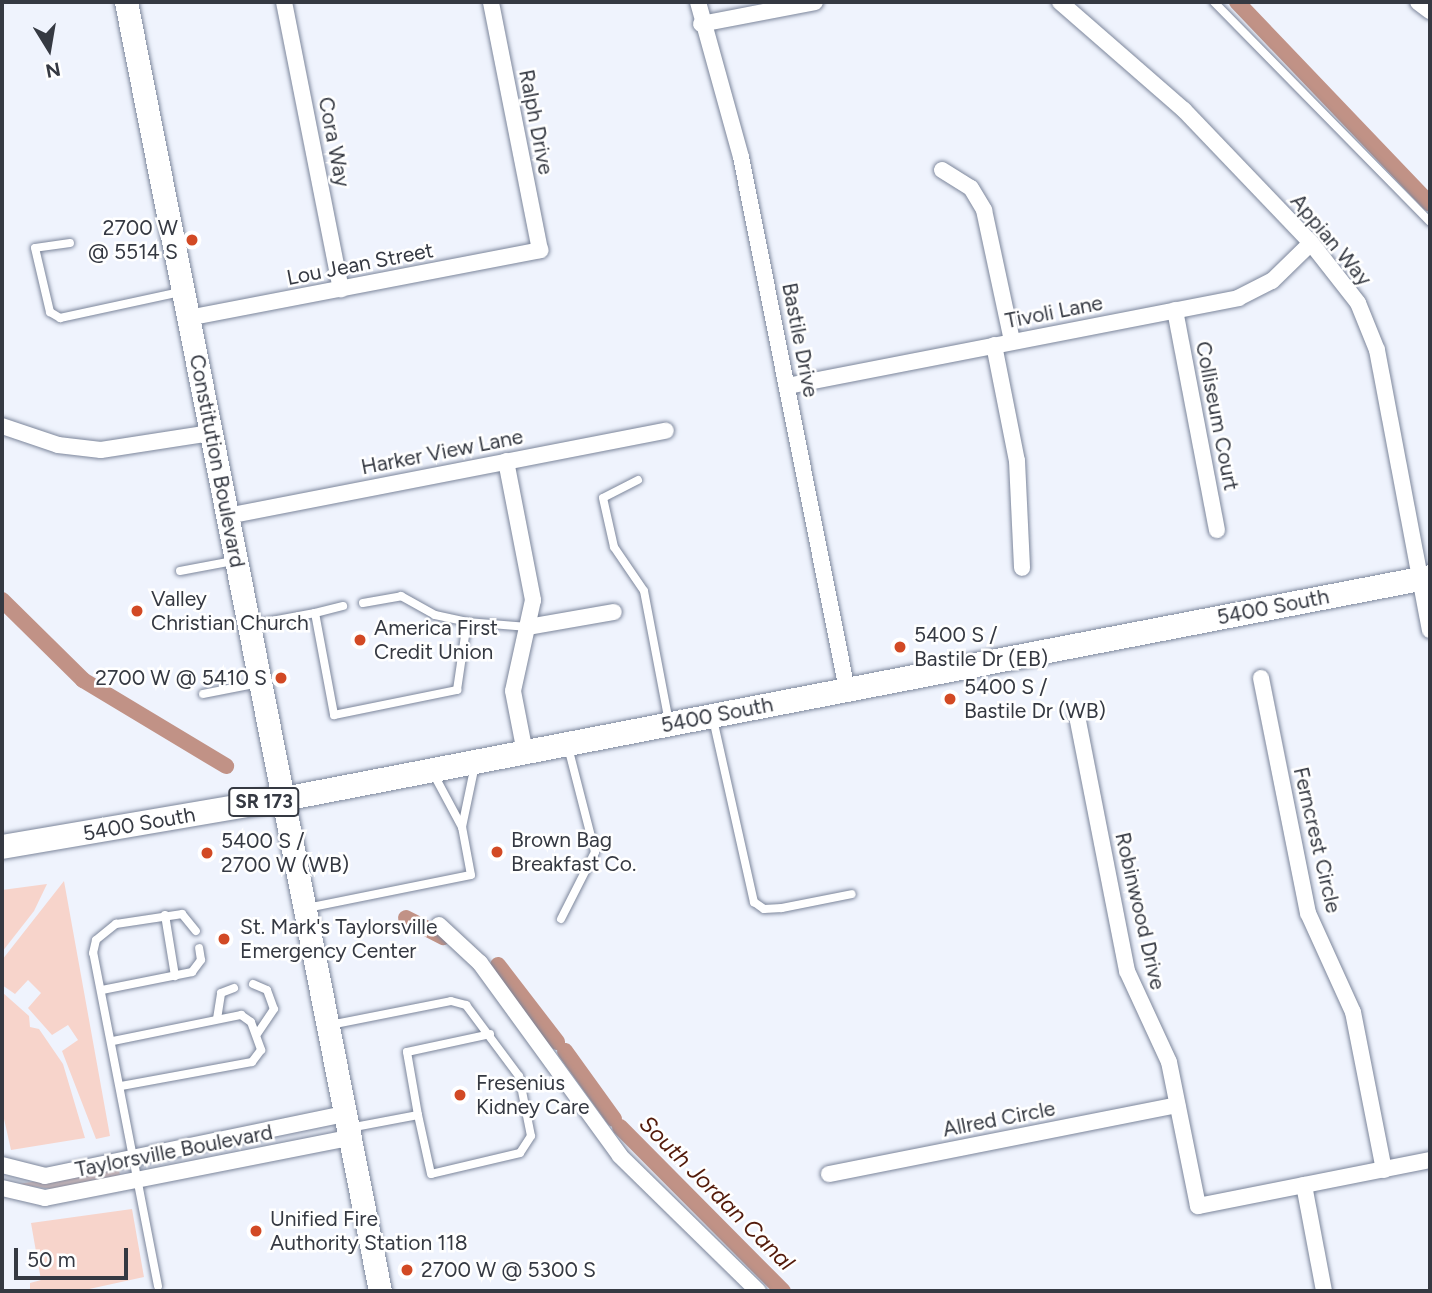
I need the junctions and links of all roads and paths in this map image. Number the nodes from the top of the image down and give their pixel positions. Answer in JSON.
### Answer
{"nodes":[{"id":1,"x":126,"y":2,"type":"edge"},
{"id":2,"x":284,"y":2,"type":"edge"},
{"id":3,"x":491,"y":2,"type":"edge"},
{"id":4,"x":698,"y":2,"type":"edge"},
{"id":5,"x":815,"y":2,"type":"edge"},
{"id":6,"x":1060,"y":2,"type":"edge"},
{"id":7,"x":1214,"y":2,"type":"edge"},
{"id":8,"x":1418,"y":2,"type":"edge"},
{"id":9,"x":1430,"y":11,"type":"edge"},
{"id":10,"x":701,"y":24,"type":"junction"},
{"id":11,"x":942,"y":170,"type":"dead end"},
{"id":12,"x":1430,"y":222,"type":"edge"},
{"id":13,"x":69,"y":243,"type":"dead end"},
{"id":14,"x":1311,"y":243,"type":"junction"},
{"id":15,"x":540,"y":250,"type":"joint"},
{"id":16,"x":341,"y":289,"type":"junction"},
{"id":17,"x":183,"y":291,"type":"junction"},
{"id":18,"x":1175,"y":310,"type":"junction"},
{"id":19,"x":188,"y":318,"type":"junction"},
{"id":20,"x":1012,"y":341,"type":"junction"},
{"id":21,"x":995,"y":345,"type":"junction"},
{"id":22,"x":787,"y":386,"type":"junction"},
{"id":23,"x":2,"y":426,"type":"edge"},
{"id":24,"x":666,"y":431,"type":"dead end"},
{"id":25,"x":211,"y":433,"type":"junction"},
{"id":26,"x":506,"y":461,"type":"junction"},
{"id":27,"x":638,"y":480,"type":"dead end"},
{"id":28,"x":227,"y":516,"type":"junction"},
{"id":29,"x":1217,"y":530,"type":"dead end"},
{"id":30,"x":236,"y":560,"type":"junction"},
{"id":31,"x":1022,"y":568,"type":"dead end"},
{"id":32,"x":180,"y":571,"type":"dead end"},
{"id":33,"x":1426,"y":578,"type":"edge"},
{"id":34,"x":363,"y":603,"type":"dead end"},
{"id":35,"x":343,"y":606,"type":"dead end"},
{"id":36,"x":614,"y":612,"type":"dead end"},
{"id":37,"x":315,"y":613,"type":"junction"},
{"id":38,"x":467,"y":622,"type":"junction"},
{"id":39,"x":250,"y":625,"type":"junction"},
{"id":40,"x":528,"y":627,"type":"junction"},
{"id":41,"x":1430,"y":630,"type":"edge"},
{"id":42,"x":1261,"y":678,"type":"dead end"},
{"id":43,"x":262,"y":682,"type":"junction"},
{"id":44,"x":848,"y":690,"type":"junction"},
{"id":45,"x":203,"y":694,"type":"dead end"},
{"id":46,"x":712,"y":716,"type":"junction"},
{"id":47,"x":1077,"y":716,"type":"dead end"},
{"id":48,"x":670,"y":724,"type":"junction"},
{"id":49,"x":567,"y":744,"type":"junction"},
{"id":50,"x":524,"y":753,"type":"junction"},
{"id":51,"x":476,"y":762,"type":"junction"},
{"id":52,"x":432,"y":771,"type":"junction"},
{"id":53,"x":284,"y":799,"type":"junction"},
{"id":54,"x":463,"y":827,"type":"junction"},
{"id":55,"x":2,"y":847,"type":"edge"},
{"id":56,"x":852,"y":894,"type":"dead end"},
{"id":57,"x":304,"y":909,"type":"junction"},
{"id":58,"x":164,"y":915,"type":"junction"},
{"id":59,"x":561,"y":919,"type":"dead end"},
{"id":60,"x":439,"y":925,"type":"dead end"},
{"id":61,"x":196,"y":931,"type":"dead end"},
{"id":62,"x":199,"y":948,"type":"dead end"},
{"id":63,"x":175,"y":976,"type":"junction"},
{"id":64,"x":253,"y":984,"type":"dead end"},
{"id":65,"x":234,"y":988,"type":"dead end"},
{"id":66,"x":102,"y":990,"type":"junction"},
{"id":67,"x":217,"y":1018,"type":"junction"},
{"id":68,"x":327,"y":1026,"type":"junction"},
{"id":69,"x":257,"y":1034,"type":"junction"},
{"id":70,"x":490,"y":1034,"type":"junction"},
{"id":71,"x":113,"y":1041,"type":"junction"},
{"id":72,"x":121,"y":1086,"type":"junction"},
{"id":73,"x":1177,"y":1105,"type":"junction"},
{"id":74,"x":418,"y":1115,"type":"junction"},
{"id":75,"x":346,"y":1127,"type":"junction"},
{"id":76,"x":134,"y":1158,"type":"junction"},
{"id":77,"x":1430,"y":1160,"type":"edge"},
{"id":78,"x":8,"y":1168,"type":"edge"},
{"id":79,"x":1384,"y":1170,"type":"junction"},
{"id":80,"x":828,"y":1174,"type":"dead end"},
{"id":81,"x":138,"y":1180,"type":"junction"},
{"id":82,"x":1304,"y":1185,"type":"junction"},
{"id":83,"x":5,"y":1189,"type":"edge"},
{"id":84,"x":158,"y":1286,"type":"dead end"},
{"id":85,"x":380,"y":1291,"type":"edge"},
{"id":86,"x":758,"y":1291,"type":"edge"},
{"id":87,"x":1324,"y":1291,"type":"edge"}],
"edges":[{"from":1,"to":17,"type":"main road","name":"Constitution Boulevard"},
{"from":2,"to":16,"type":"street","name":"Cora Way"},
{"from":3,"to":15,"type":"street","name":"Ralph Drive"},
{"from":4,"to":10,"type":"street","name":"Bastile Drive"},
{"from":5,"to":10,"type":"street"},
{"from":6,"to":14,"type":"street","name":"Appian Way"},
{"from":7,"to":12,"type":"lane"},
{"from":8,"to":9,"type":"street"},
{"from":10,"to":22,"type":"street","name":"Bastile Drive"},
{"from":11,"to":20,"type":"street"},
{"from":13,"to":17,"type":"lane"},
{"from":14,"to":18,"type":"street","name":"Tivoli Lane"},
{"from":14,"to":33,"type":"street","name":"Appian Way"},
{"from":15,"to":16,"type":"street","name":"Lou Jean Street"},
{"from":16,"to":19,"type":"street","name":"Lou Jean Street"},
{"from":17,"to":19,"type":"main road","name":"Constitution Boulevard"},
{"from":18,"to":20,"type":"street","name":"Tivoli Lane"},
{"from":18,"to":29,"type":"street","name":"Colliseum Court"},
{"from":19,"to":25,"type":"main road","name":"Constitution Boulevard"},
{"from":20,"to":21,"type":"street","name":"Tivoli Lane"},
{"from":21,"to":22,"type":"street","name":"Tivoli Lane"},
{"from":21,"to":31,"type":"street"},
{"from":22,"to":44,"type":"street","name":"Bastile Drive"},
{"from":23,"to":25,"type":"street"},
{"from":24,"to":26,"type":"street","name":"Harker View Lane"},
{"from":25,"to":28,"type":"main road","name":"Constitution Boulevard"},
{"from":26,"to":28,"type":"street","name":"Harker View Lane"},
{"from":26,"to":40,"type":"street"},
{"from":27,"to":48,"type":"lane"},
{"from":28,"to":30,"type":"main road","name":"Constitution Boulevard"},
{"from":30,"to":32,"type":"lane"},
{"from":30,"to":39,"type":"main road","name":"Constitution Boulevard"},
{"from":33,"to":41,"type":"street","name":"Appian Way"},
{"from":33,"to":44,"type":"main road","name":"5400 South","number":"SR 173"},
{"from":34,"to":38,"type":"lane"},
{"from":35,"to":37,"type":"lane"},
{"from":36,"to":40,"type":"street"},
{"from":37,"to":38,"type":"lane"},
{"from":37,"to":39,"type":"lane"},
{"from":38,"to":40,"type":"lane"},
{"from":39,"to":43,"type":"main road","name":"Constitution Boulevard"},
{"from":40,"to":50,"type":"street"},
{"from":42,"to":79,"type":"street","name":"Ferncrest Circle"},
{"from":43,"to":45,"type":"lane"},
{"from":43,"to":53,"type":"main road","name":"Constitution Boulevard"},
{"from":44,"to":46,"type":"main road","name":"5400 South","number":"SR 173"},
{"from":46,"to":48,"type":"main road","name":"5400 South","number":"SR 173"},
{"from":46,"to":56,"type":"lane"},
{"from":47,"to":73,"type":"street","name":"Robinwood Drive"},
{"from":48,"to":49,"type":"main road","name":"5400 South","number":"SR 173"},
{"from":49,"to":50,"type":"main road","name":"5400 South","number":"SR 173"},
{"from":49,"to":59,"type":"lane"},
{"from":50,"to":51,"type":"main road","name":"5400 South","number":"SR 173"},
{"from":51,"to":52,"type":"main road","name":"5400 South","number":"SR 173"},
{"from":51,"to":54,"type":"lane"},
{"from":52,"to":53,"type":"main road","name":"5400 South","number":"SR 173"},
{"from":52,"to":54,"type":"lane"},
{"from":53,"to":55,"type":"main road","name":"5400 South","number":"SR 173"},
{"from":53,"to":57,"type":"main road","name":"Constitution Boulevard"},
{"from":54,"to":57,"type":"lane"},
{"from":57,"to":68,"type":"main road","name":"Constitution Boulevard"},
{"from":58,"to":61,"type":"lane"},
{"from":58,"to":63,"type":"lane"},
{"from":58,"to":66,"type":"lane"},
{"from":60,"to":86,"type":"street"},
{"from":62,"to":63,"type":"lane"},
{"from":63,"to":66,"type":"lane"},
{"from":64,"to":69,"type":"lane"},
{"from":65,"to":67,"type":"lane"},
{"from":66,"to":71,"type":"lane"},
{"from":67,"to":69,"type":"lane"},
{"from":67,"to":71,"type":"lane"},
{"from":68,"to":70,"type":"lane"},
{"from":68,"to":75,"type":"main road","name":"Constitution Boulevard"},
{"from":69,"to":72,"type":"lane"},
{"from":70,"to":74,"type":"lane"},
{"from":70,"to":74,"type":"lane"},
{"from":71,"to":72,"type":"lane"},
{"from":72,"to":76,"type":"lane"},
{"from":73,"to":80,"type":"street","name":"Allred Circle"},
{"from":73,"to":82,"type":"street","name":"Robinwood Drive"},
{"from":74,"to":75,"type":"lane"},
{"from":75,"to":76,"type":"street","name":"Taylorsville Boulevard"},
{"from":75,"to":81,"type":"street","name":"Taylorsville Boulevard"},
{"from":75,"to":85,"type":"main road","name":"Constitution Boulevard"},
{"from":76,"to":78,"type":"street","name":"Taylorsville Boulevard"},
{"from":76,"to":81,"type":"lane"},
{"from":77,"to":79,"type":"street","name":"Robinwood Drive"},
{"from":78,"to":83,"type":"lane","name":"Taylorsville Boulevard"},
{"from":79,"to":82,"type":"street","name":"Robinwood Drive"},
{"from":81,"to":83,"type":"street","name":"Taylorsville Boulevard"},
{"from":81,"to":84,"type":"lane"},
{"from":82,"to":87,"type":"street"}]}
